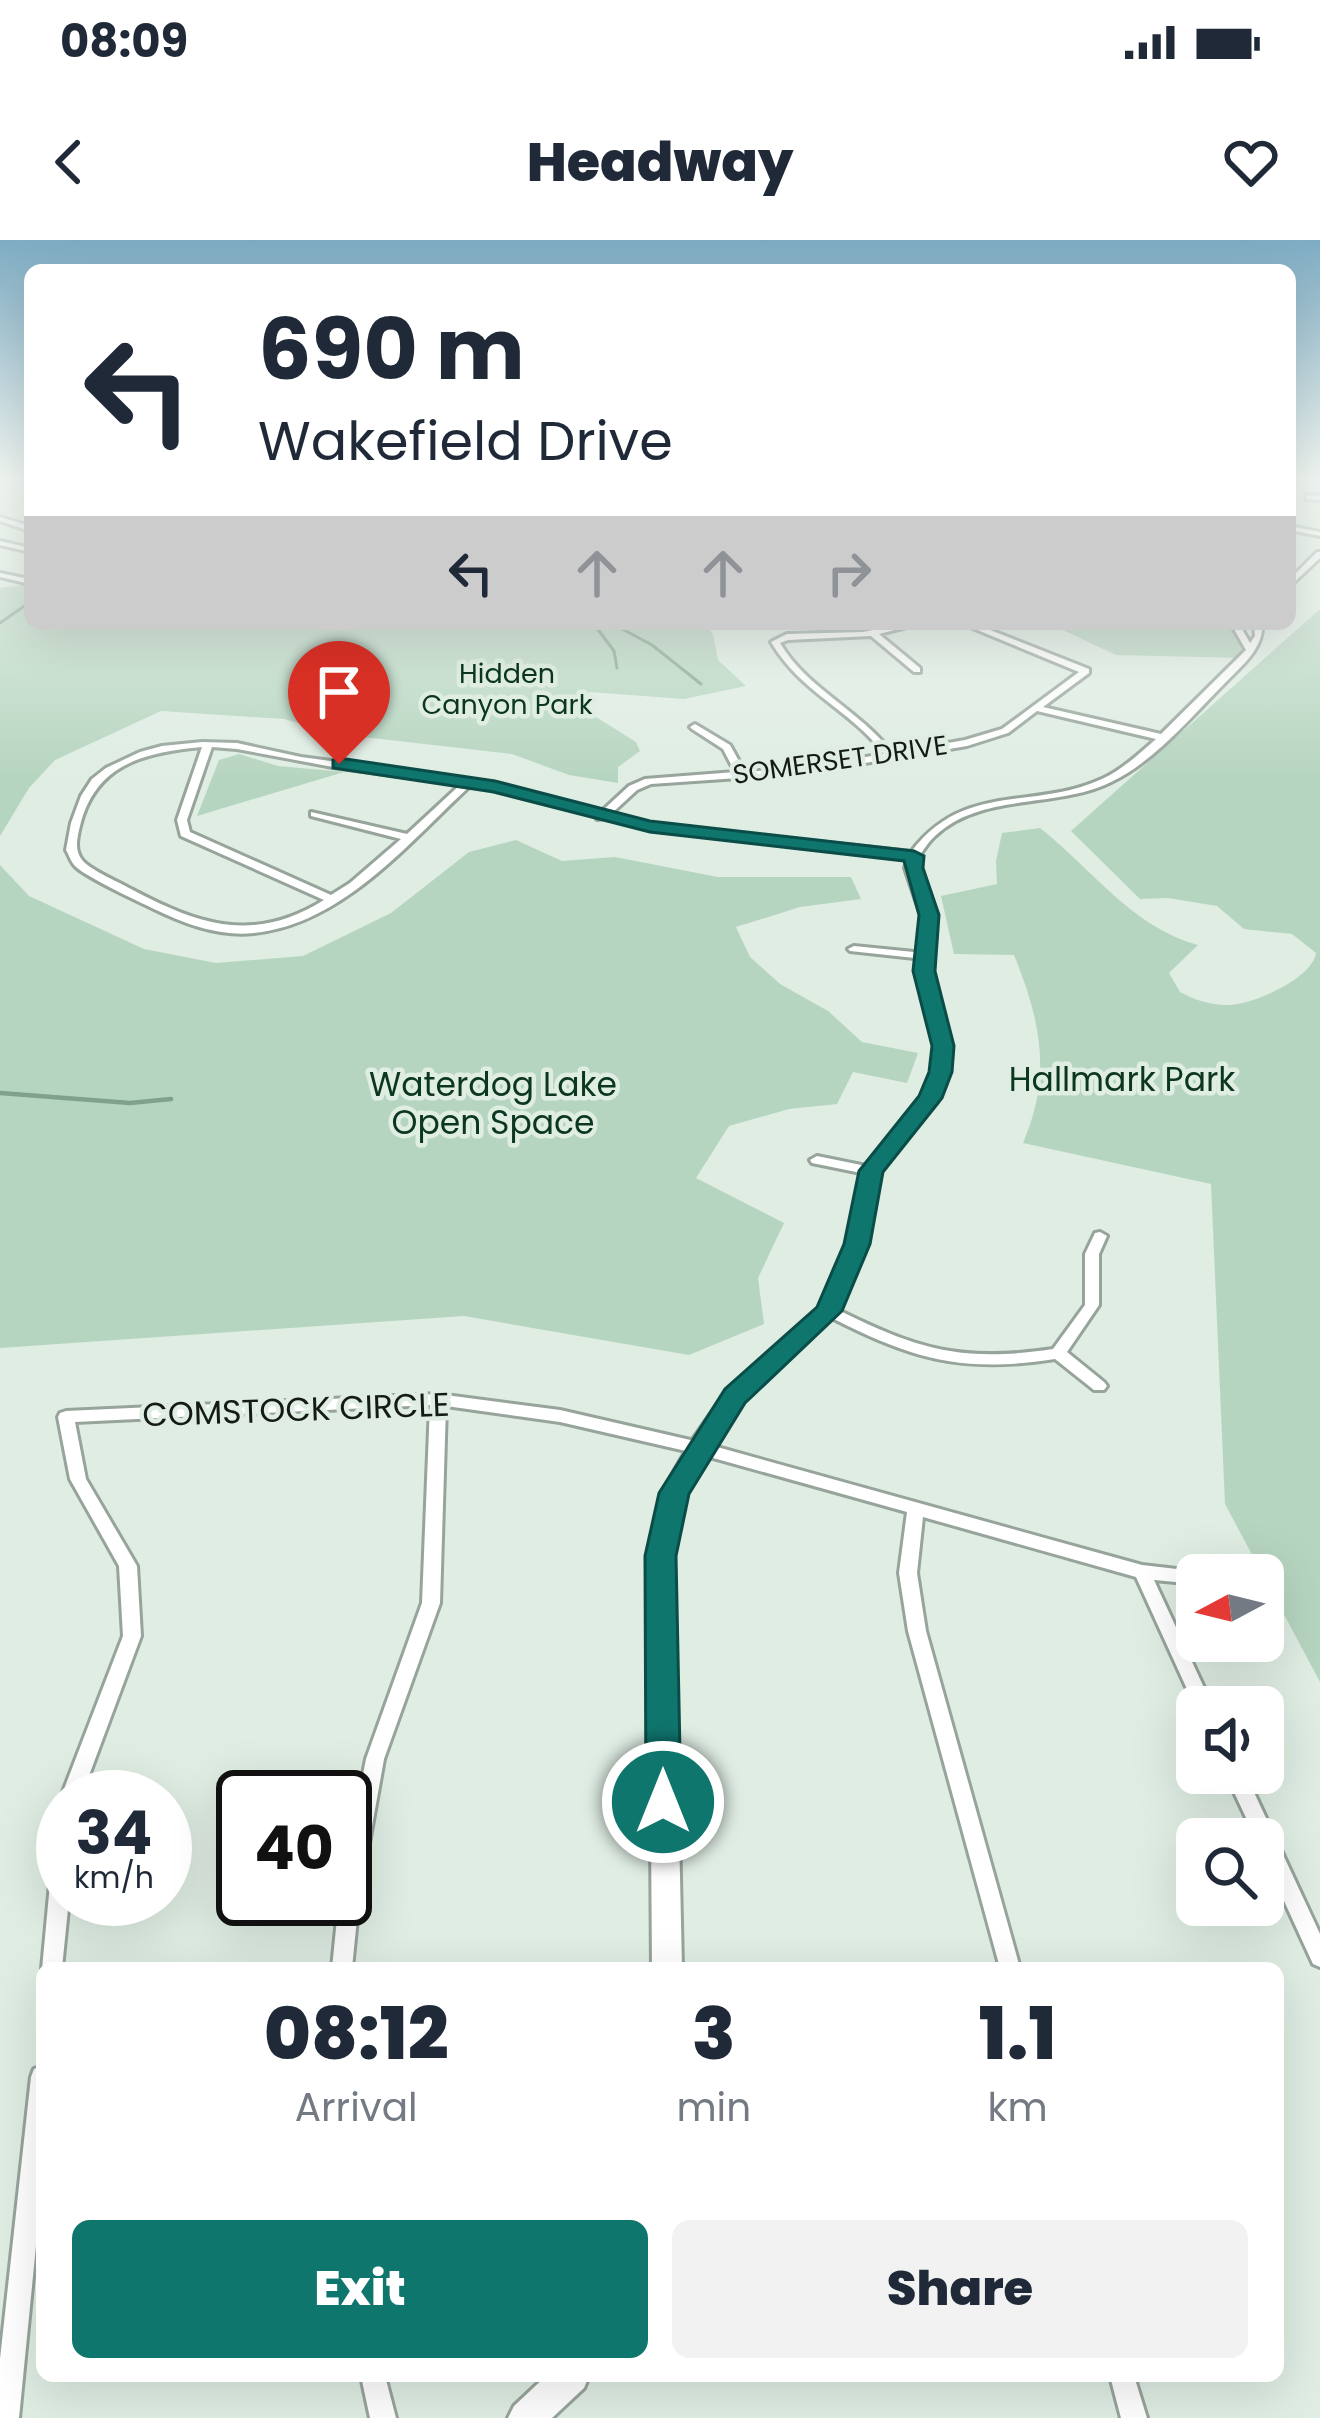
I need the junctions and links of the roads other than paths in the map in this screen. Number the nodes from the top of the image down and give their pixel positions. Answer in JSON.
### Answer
{"nodes":[{"id":1,"x":890,"y":630,"type":"edge"},
{"id":2,"x":982,"y":630,"type":"edge"},
{"id":3,"x":1238,"y":630,"type":"edge"},
{"id":4,"x":1258,"y":630,"type":"edge"},
{"id":5,"x":874,"y":634,"type":"junction"},
{"id":6,"x":1250,"y":650,"type":"junction"},
{"id":7,"x":917,"y":670,"type":"dead end"},
{"id":8,"x":1039,"y":709,"type":"junction"},
{"id":9,"x":695,"y":727,"type":"dead end"},
{"id":10,"x":1160,"y":737,"type":"junction"},
{"id":11,"x":208,"y":746,"type":"junction"},
{"id":12,"x":890,"y":756,"type":"junction"},
{"id":13,"x":742,"y":776,"type":"junction"},
{"id":14,"x":469,"y":782,"type":"junction"},
{"id":15,"x":315,"y":814,"type":"dead end"},
{"id":16,"x":601,"y":817,"type":"junction"},
{"id":17,"x":405,"y":837,"type":"junction"},
{"id":18,"x":914,"y":856,"type":"junction"},
{"id":19,"x":333,"y":900,"type":"junction"},
{"id":20,"x":854,"y":950,"type":"dead end"},
{"id":21,"x":924,"y":956,"type":"junction"},
{"id":22,"x":817,"y":1160,"type":"dead end"},
{"id":23,"x":871,"y":1171,"type":"junction"},
{"id":24,"x":1100,"y":1236,"type":"dead end"},
{"id":25,"x":829,"y":1311,"type":"junction"},
{"id":26,"x":1058,"y":1353,"type":"junction"},
{"id":27,"x":1099,"y":1386,"type":"dead end"},
{"id":28,"x":438,"y":1400,"type":"junction"},
{"id":29,"x":699,"y":1448,"type":"junction"},
{"id":30,"x":916,"y":1509,"type":"junction"},
{"id":31,"x":1142,"y":1572,"type":"junction"},
{"id":32,"x":1176,"y":1575,"type":"edge"},
{"id":33,"x":1194,"y":1686,"type":"edge"},
{"id":34,"x":81,"y":1770,"type":"edge"},
{"id":35,"x":1245,"y":1794,"type":"edge"},
{"id":36,"x":56,"y":1926,"type":"edge"},
{"id":37,"x":1320,"y":1957,"type":"edge"},
{"id":38,"x":53,"y":1962,"type":"edge"},
{"id":39,"x":343,"y":1962,"type":"edge"},
{"id":40,"x":667,"y":1962,"type":"edge"},
{"id":41,"x":1008,"y":1962,"type":"edge"},
{"id":42,"x":36,"y":2134,"type":"edge"},
{"id":43,"x":374,"y":2382,"type":"edge"},
{"id":44,"x":565,"y":2382,"type":"edge"},
{"id":45,"x":1124,"y":2382,"type":"edge"},
{"id":46,"x":6,"y":2418,"type":"edge"},
{"id":47,"x":383,"y":2418,"type":"edge"},
{"id":48,"x":526,"y":2418,"type":"edge"},
{"id":49,"x":1134,"y":2418,"type":"edge"}],
"edges":[{"from":1,"to":5,"type":"street"},
{"from":2,"to":8,"type":"street","name":"SOMERSET DRIVE"},
{"from":3,"to":6,"type":"street"},
{"from":4,"to":6,"type":"street"},
{"from":5,"to":7,"type":"street"},
{"from":5,"to":12,"type":"street"},
{"from":6,"to":10,"type":"street"},
{"from":8,"to":10,"type":"street"},
{"from":8,"to":12,"type":"street","name":"SOMERSET DRIVE"},
{"from":9,"to":13,"type":"street"},
{"from":10,"to":18,"type":"street"},
{"from":11,"to":14,"type":"street"},
{"from":11,"to":19,"type":"street"},
{"from":11,"to":19,"type":"street"},
{"from":12,"to":13,"type":"street","name":"SOMERSET DRIVE"},
{"from":13,"to":16,"type":"street","name":"SOMERSET DRIVE"},
{"from":14,"to":16,"type":"street"},
{"from":14,"to":17,"type":"street"},
{"from":15,"to":17,"type":"street"},
{"from":16,"to":18,"type":"street"},
{"from":17,"to":19,"type":"street"},
{"from":18,"to":21,"type":"street"},
{"from":20,"to":21,"type":"street"},
{"from":21,"to":23,"type":"street"},
{"from":22,"to":23,"type":"street"},
{"from":23,"to":25,"type":"street"},
{"from":24,"to":26,"type":"street"},
{"from":25,"to":26,"type":"street"},
{"from":25,"to":29,"type":"street"},
{"from":26,"to":27,"type":"street"},
{"from":28,"to":29,"type":"street","name":"COMSTOCK CIRCLE"},
{"from":28,"to":34,"type":"street","name":"COMSTOCK CIRCLE"},
{"from":28,"to":39,"type":"street"},
{"from":29,"to":30,"type":"street","name":"COMSTOCK CIRCLE"},
{"from":29,"to":40,"type":"street"},
{"from":30,"to":31,"type":"street","name":"COMSTOCK CIRCLE"},
{"from":30,"to":41,"type":"street"},
{"from":31,"to":32,"type":"street","name":"COMSTOCK CIRCLE"},
{"from":31,"to":33,"type":"street"},
{"from":35,"to":37,"type":"street"},
{"from":36,"to":38,"type":"street"},
{"from":42,"to":46,"type":"street"},
{"from":43,"to":47,"type":"street"},
{"from":44,"to":48,"type":"street"},
{"from":45,"to":49,"type":"street"}]}
